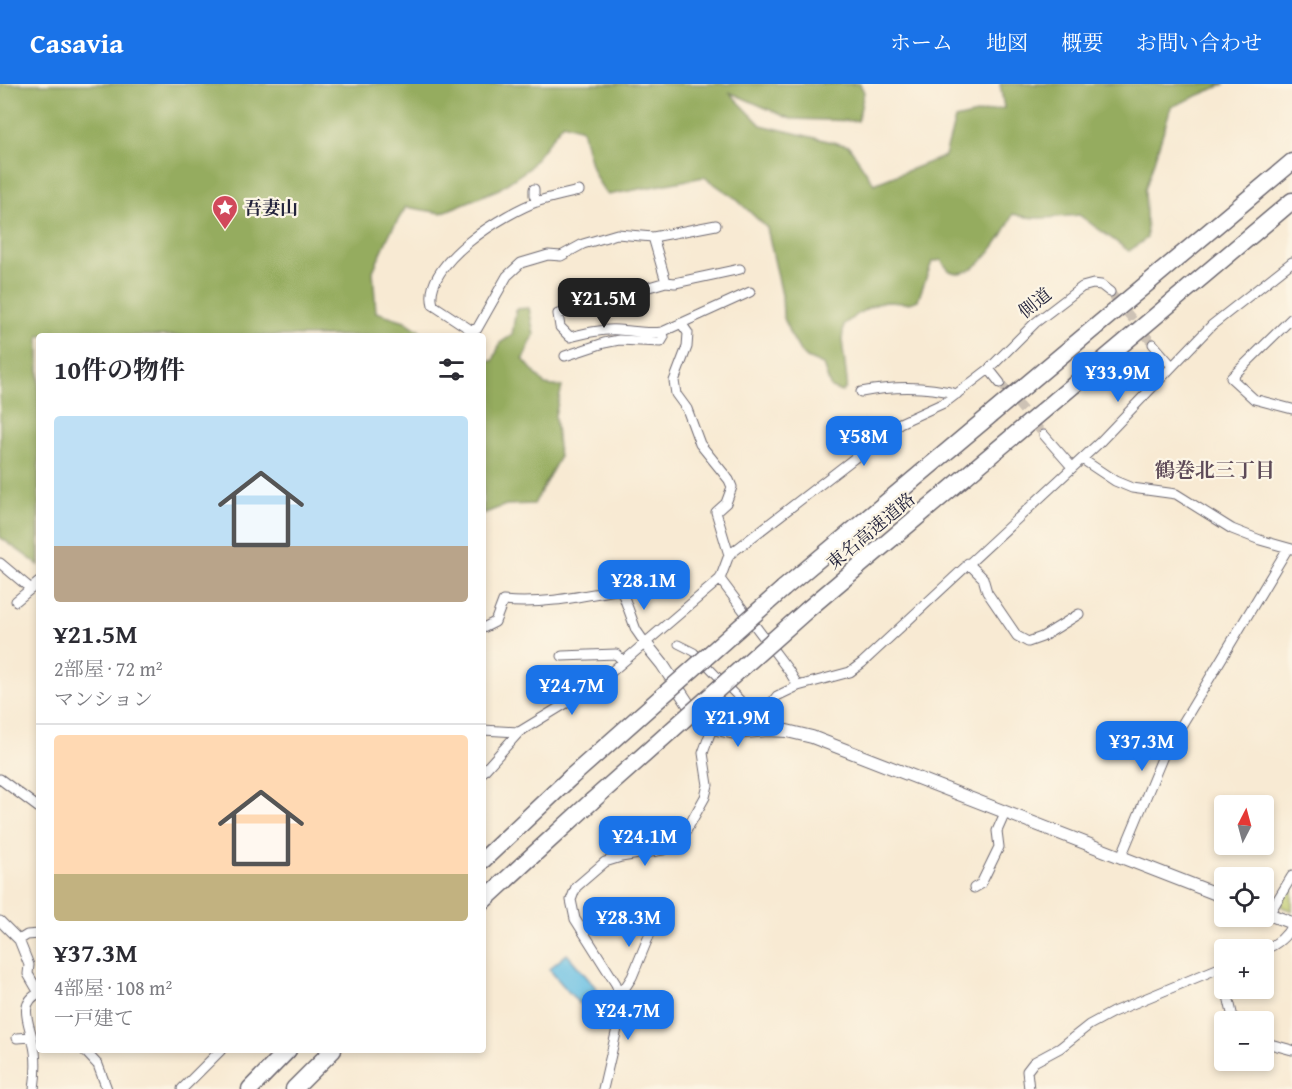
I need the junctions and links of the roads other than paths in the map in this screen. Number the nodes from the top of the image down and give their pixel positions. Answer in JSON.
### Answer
{"nodes":[{"id":1,"x":1292,"y":162,"type":"edge"},
{"id":2,"x":579,"y":191,"type":"dead end"},
{"id":3,"x":535,"y":195,"type":"junction"},
{"id":4,"x":523,"y":199,"type":"dead end"},
{"id":5,"x":1292,"y":201,"type":"edge"},
{"id":6,"x":716,"y":225,"type":"dead end"},
{"id":7,"x":653,"y":237,"type":"junction"},
{"id":8,"x":1292,"y":262,"type":"edge"},
{"id":9,"x":740,"y":269,"type":"dead end"},
{"id":10,"x":666,"y":282,"type":"junction"},
{"id":11,"x":750,"y":292,"type":"dead end"},
{"id":12,"x":1110,"y":292,"type":"tunnel mouth"},
{"id":13,"x":1292,"y":318,"type":"edge"},
{"id":14,"x":681,"y":323,"type":"junction"},
{"id":15,"x":662,"y":332,"type":"junction"},
{"id":16,"x":1153,"y":344,"type":"tunnel mouth"},
{"id":17,"x":565,"y":356,"type":"dead end"},
{"id":18,"x":1172,"y":366,"type":"junction"},
{"id":19,"x":989,"y":369,"type":"junction"},
{"id":20,"x":1000,"y":383,"type":"tunnel mouth"},
{"id":21,"x":861,"y":392,"type":"dead end"},
{"id":22,"x":957,"y":394,"type":"junction"},
{"id":23,"x":1292,"y":409,"type":"edge"},
{"id":24,"x":1044,"y":435,"type":"tunnel mouth"},
{"id":25,"x":1082,"y":459,"type":"junction"},
{"id":26,"x":1072,"y":467,"type":"junction"},
{"id":27,"x":1290,"y":548,"type":"edge"},
{"id":28,"x":729,"y":555,"type":"junction"},
{"id":29,"x":0,"y":563,"type":"edge"},
{"id":30,"x":968,"y":563,"type":"junction"},
{"id":31,"x":720,"y":579,"type":"junction"},
{"id":32,"x":36,"y":585,"type":"edge"},
{"id":33,"x":31,"y":589,"type":"junction"},
{"id":34,"x":16,"y":601,"type":"dead end"},
{"id":35,"x":1079,"y":614,"type":"dead end"},
{"id":36,"x":486,"y":626,"type":"edge"},
{"id":37,"x":645,"y":643,"type":"junction"},
{"id":38,"x":678,"y":644,"type":"dead end"},
{"id":39,"x":562,"y":656,"type":"dead end"},
{"id":40,"x":623,"y":661,"type":"junction"},
{"id":41,"x":798,"y":686,"type":"junction"},
{"id":42,"x":758,"y":718,"type":"dead end"},
{"id":43,"x":712,"y":728,"type":"junction"},
{"id":44,"x":486,"y":730,"type":"edge"},
{"id":45,"x":766,"y":730,"type":"junction"},
{"id":46,"x":519,"y":732,"type":"junction"},
{"id":47,"x":486,"y":769,"type":"edge"},
{"id":48,"x":0,"y":779,"type":"edge"},
{"id":49,"x":36,"y":806,"type":"edge"},
{"id":50,"x":1005,"y":813,"type":"junction"},
{"id":51,"x":486,"y":857,"type":"edge"},
{"id":52,"x":1121,"y":857,"type":"junction"},
{"id":53,"x":1292,"y":876,"type":"edge"},
{"id":54,"x":974,"y":888,"type":"dead end"},
{"id":55,"x":1214,"y":893,"type":"edge"},
{"id":56,"x":486,"y":898,"type":"edge"},
{"id":57,"x":1274,"y":902,"type":"edge"},
{"id":58,"x":1274,"y":916,"type":"edge"},
{"id":59,"x":0,"y":921,"type":"edge"},
{"id":60,"x":662,"y":921,"type":"dead end"},
{"id":61,"x":1292,"y":924,"type":"edge"},
{"id":62,"x":36,"y":934,"type":"edge"},
{"id":63,"x":19,"y":940,"type":"junction"},
{"id":64,"x":1274,"y":946,"type":"edge"},
{"id":65,"x":1214,"y":970,"type":"edge"},
{"id":66,"x":36,"y":988,"type":"edge"},
{"id":67,"x":36,"y":994,"type":"edge"},
{"id":68,"x":621,"y":994,"type":"junction"},
{"id":69,"x":32,"y":1036,"type":"junction"},
{"id":70,"x":17,"y":1038,"type":"dead end"},
{"id":71,"x":1274,"y":1045,"type":"edge"},
{"id":72,"x":1292,"y":1050,"type":"edge"},
{"id":73,"x":87,"y":1053,"type":"edge"},
{"id":74,"x":218,"y":1053,"type":"edge"},
{"id":75,"x":285,"y":1053,"type":"edge"},
{"id":76,"x":330,"y":1053,"type":"edge"},
{"id":77,"x":33,"y":1089,"type":"edge"},
{"id":78,"x":107,"y":1089,"type":"edge"},
{"id":79,"x":182,"y":1089,"type":"edge"},
{"id":80,"x":250,"y":1089,"type":"edge"},
{"id":81,"x":294,"y":1089,"type":"edge"},
{"id":82,"x":603,"y":1089,"type":"edge"},
{"id":83,"x":1029,"y":1089,"type":"edge"}],
"edges":[{"from":1,"to":51,"type":"highway","name":"東名高速道路","bridge":true},
{"from":2,"to":3,"type":"street"},
{"from":3,"to":4,"type":"street"},
{"from":3,"to":7,"type":"street"},
{"from":5,"to":56,"type":"highway","name":"東名高速道路","bridge":true},
{"from":6,"to":7,"type":"street"},
{"from":7,"to":10,"type":"street"},
{"from":8,"to":18,"type":"street"},
{"from":9,"to":10,"type":"street"},
{"from":10,"to":15,"type":"street"},
{"from":11,"to":14,"type":"street"},
{"from":12,"to":19,"type":"street","name":"側道"},
{"from":13,"to":23,"type":"street"},
{"from":14,"to":15,"type":"street"},
{"from":14,"to":28,"type":"street"},
{"from":15,"to":17,"type":"street"},
{"from":16,"to":18,"type":"street"},
{"from":18,"to":25,"type":"street"},
{"from":19,"to":20,"type":"street"},
{"from":19,"to":22,"type":"street","name":"側道"},
{"from":21,"to":22,"type":"street"},
{"from":22,"to":28,"type":"street","name":"側道"},
{"from":24,"to":26,"type":"street"},
{"from":25,"to":26,"type":"street"},
{"from":25,"to":27,"type":"street"},
{"from":26,"to":30,"type":"street"},
{"from":27,"to":52,"type":"street"},
{"from":28,"to":31,"type":"street"},
{"from":29,"to":33,"type":"street"},
{"from":30,"to":35,"type":"street"},
{"from":30,"to":41,"type":"street"},
{"from":31,"to":37,"type":"street"},
{"from":31,"to":41,"type":"street"},
{"from":32,"to":33,"type":"street"},
{"from":33,"to":34,"type":"street"},
{"from":36,"to":37,"type":"street"},
{"from":37,"to":40,"type":"street"},
{"from":37,"to":43,"type":"street"},
{"from":38,"to":42,"type":"street"},
{"from":39,"to":40,"type":"street"},
{"from":40,"to":46,"type":"street"},
{"from":41,"to":45,"type":"street"},
{"from":43,"to":45,"type":"street"},
{"from":43,"to":68,"type":"street"},
{"from":44,"to":46,"type":"street"},
{"from":45,"to":50,"type":"street"},
{"from":46,"to":47,"type":"street"},
{"from":48,"to":49,"type":"street"},
{"from":50,"to":52,"type":"street"},
{"from":50,"to":54,"type":"street"},
{"from":52,"to":55,"type":"street"},
{"from":53,"to":57,"type":"street"},
{"from":58,"to":61,"type":"street"},
{"from":59,"to":63,"type":"street"},
{"from":60,"to":68,"type":"street"},
{"from":61,"to":64,"type":"street"},
{"from":62,"to":63,"type":"street"},
{"from":63,"to":66,"type":"street"},
{"from":65,"to":83,"type":"street"},
{"from":67,"to":69,"type":"street"},
{"from":68,"to":82,"type":"street"},
{"from":69,"to":70,"type":"street"},
{"from":69,"to":77,"type":"street"},
{"from":71,"to":72,"type":"street"},
{"from":73,"to":78,"type":"street"},
{"from":74,"to":79,"type":"street"},
{"from":75,"to":80,"type":"highway"},
{"from":76,"to":81,"type":"highway"}]}
